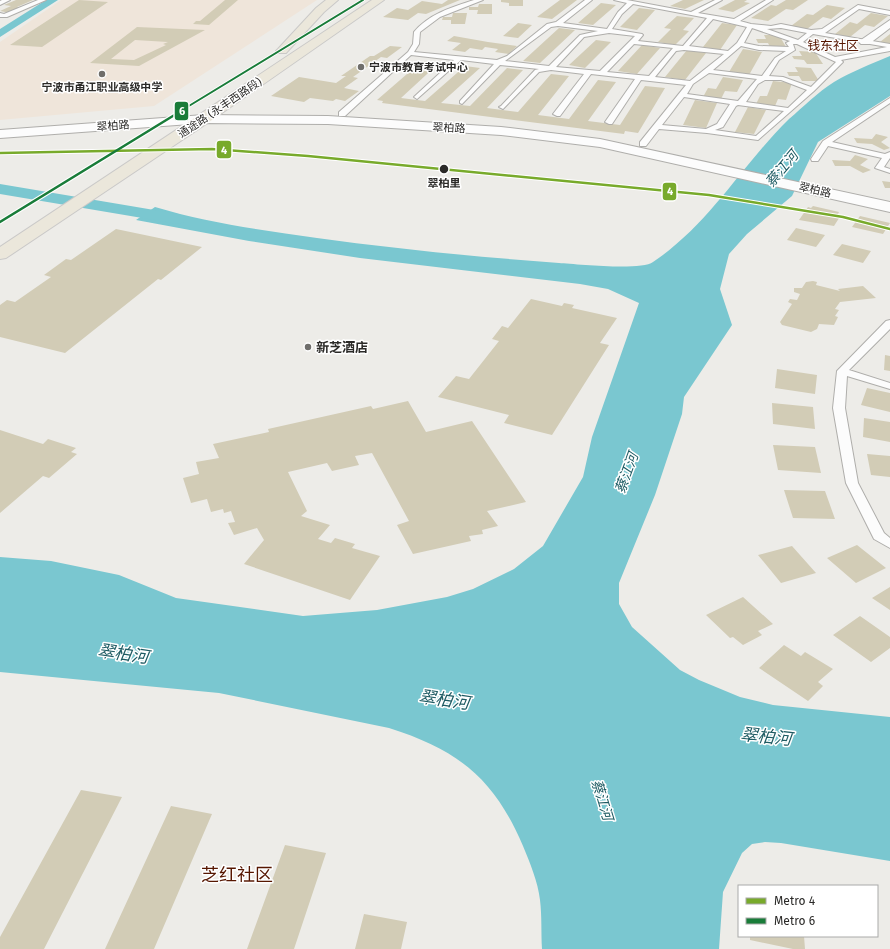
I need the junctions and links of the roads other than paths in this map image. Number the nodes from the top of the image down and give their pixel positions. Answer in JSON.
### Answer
{"nodes":[{"id":1,"x":8,"y":0,"type":"edge"},
{"id":2,"x":43,"y":0,"type":"edge"},
{"id":3,"x":333,"y":0,"type":"edge"},
{"id":4,"x":358,"y":0,"type":"edge"},
{"id":5,"x":480,"y":0,"type":"edge"},
{"id":6,"x":589,"y":0,"type":"edge"},
{"id":7,"x":617,"y":0,"type":"edge"},
{"id":8,"x":719,"y":0,"type":"edge"},
{"id":9,"x":770,"y":0,"type":"edge"},
{"id":10,"x":379,"y":1,"type":"edge"},
{"id":11,"x":0,"y":3,"type":"edge"},
{"id":12,"x":631,"y":3,"type":"junction"},
{"id":13,"x":890,"y":12,"type":"edge"},
{"id":14,"x":693,"y":13,"type":"junction"},
{"id":15,"x":0,"y":15,"type":"edge"},
{"id":16,"x":711,"y":17,"type":"junction"},
{"id":17,"x":735,"y":21,"type":"junction"},
{"id":18,"x":890,"y":23,"type":"edge"},
{"id":19,"x":558,"y":24,"type":"junction"},
{"id":20,"x":750,"y":26,"type":"junction"},
{"id":21,"x":608,"y":31,"type":"junction"},
{"id":22,"x":811,"y":32,"type":"junction"},
{"id":23,"x":633,"y":42,"type":"junction"},
{"id":24,"x":798,"y":42,"type":"junction"},
{"id":25,"x":865,"y":42,"type":"junction"},
{"id":26,"x":740,"y":44,"type":"junction"},
{"id":27,"x":890,"y":47,"type":"edge"},
{"id":28,"x":684,"y":48,"type":"junction"},
{"id":29,"x":793,"y":50,"type":"junction"},
{"id":30,"x":282,"y":51,"type":"junction"},
{"id":31,"x":410,"y":53,"type":"junction"},
{"id":32,"x":729,"y":53,"type":"junction"},
{"id":33,"x":460,"y":58,"type":"junction"},
{"id":34,"x":835,"y":59,"type":"junction"},
{"id":35,"x":499,"y":62,"type":"junction"},
{"id":36,"x":551,"y":68,"type":"junction"},
{"id":37,"x":708,"y":71,"type":"junction"},
{"id":38,"x":589,"y":72,"type":"junction"},
{"id":39,"x":602,"y":73,"type":"junction"},
{"id":40,"x":640,"y":77,"type":"junction"},
{"id":41,"x":651,"y":78,"type":"junction"},
{"id":42,"x":764,"y":78,"type":"junction"},
{"id":43,"x":690,"y":82,"type":"junction"},
{"id":44,"x":812,"y":90,"type":"junction"},
{"id":45,"x":682,"y":95,"type":"junction"},
{"id":46,"x":417,"y":97,"type":"dead end"},
{"id":47,"x":890,"y":100,"type":"edge"},
{"id":48,"x":462,"y":102,"type":"dead end"},
{"id":49,"x":742,"y":102,"type":"junction"},
{"id":50,"x":503,"y":107,"type":"dead end"},
{"id":51,"x":789,"y":110,"type":"junction"},
{"id":52,"x":189,"y":113,"type":"junction"},
{"id":53,"x":342,"y":114,"type":"junction"},
{"id":54,"x":557,"y":114,"type":"dead end"},
{"id":55,"x":209,"y":116,"type":"junction"},
{"id":56,"x":177,"y":121,"type":"junction"},
{"id":57,"x":609,"y":122,"type":"dead end"},
{"id":58,"x":656,"y":127,"type":"junction"},
{"id":59,"x":0,"y":129,"type":"edge"},
{"id":60,"x":707,"y":131,"type":"junction"},
{"id":61,"x":0,"y":134,"type":"edge"},
{"id":62,"x":826,"y":143,"type":"junction"},
{"id":63,"x":643,"y":144,"type":"junction"},
{"id":64,"x":889,"y":156,"type":"edge"},
{"id":65,"x":815,"y":159,"type":"dead end"},
{"id":66,"x":726,"y":167,"type":"junction"},
{"id":67,"x":890,"y":170,"type":"edge"},
{"id":68,"x":811,"y":185,"type":"junction"},
{"id":69,"x":890,"y":199,"type":"edge"},
{"id":70,"x":890,"y":207,"type":"edge"},
{"id":71,"x":0,"y":238,"type":"edge"},
{"id":72,"x":0,"y":254,"type":"edge"},
{"id":73,"x":890,"y":323,"type":"edge"},
{"id":74,"x":842,"y":371,"type":"junction"},
{"id":75,"x":890,"y":386,"type":"edge"},
{"id":76,"x":890,"y":544,"type":"edge"}],
"edges":[{"from":1,"to":11,"type":"lane"},
{"from":2,"to":15,"type":"lane"},
{"from":3,"to":30,"type":"main road"},
{"from":4,"to":30,"type":"main road","name":"通途路 (永丰西路段)"},
{"from":5,"to":31,"type":"lane"},
{"from":6,"to":19,"type":"lane"},
{"from":7,"to":12,"type":"lane"},
{"from":8,"to":14,"type":"lane"},
{"from":9,"to":17,"type":"lane"},
{"from":10,"to":55,"type":"main road","name":"通途路 (永丰西路段)"},
{"from":12,"to":14,"type":"lane"},
{"from":12,"to":21,"type":"lane"},
{"from":13,"to":22,"type":"lane"},
{"from":14,"to":16,"type":"lane"},
{"from":16,"to":17,"type":"lane"},
{"from":16,"to":28,"type":"lane"},
{"from":17,"to":20,"type":"lane"},
{"from":18,"to":25,"type":"main road"},
{"from":19,"to":21,"type":"lane"},
{"from":19,"to":35,"type":"lane"},
{"from":20,"to":22,"type":"lane"},
{"from":20,"to":24,"type":"lane"},
{"from":20,"to":26,"type":"lane"},
{"from":21,"to":23,"type":"lane"},
{"from":21,"to":36,"type":"lane"},
{"from":22,"to":24,"type":"lane"},
{"from":22,"to":25,"type":"lane"},
{"from":23,"to":28,"type":"lane"},
{"from":23,"to":39,"type":"lane"},
{"from":24,"to":29,"type":"lane"},
{"from":24,"to":34,"type":"lane"},
{"from":25,"to":27,"type":"lane"},
{"from":26,"to":29,"type":"lane"},
{"from":26,"to":32,"type":"lane"},
{"from":27,"to":34,"type":"lane"},
{"from":28,"to":32,"type":"lane"},
{"from":28,"to":41,"type":"lane"},
{"from":29,"to":42,"type":"lane"},
{"from":30,"to":52,"type":"main road","name":"通途路 (永丰西路段)"},
{"from":31,"to":33,"type":"lane"},
{"from":31,"to":53,"type":"lane"},
{"from":32,"to":37,"type":"lane"},
{"from":33,"to":35,"type":"lane"},
{"from":33,"to":46,"type":"lane"},
{"from":34,"to":44,"type":"lane"},
{"from":35,"to":36,"type":"lane"},
{"from":35,"to":48,"type":"lane"},
{"from":36,"to":38,"type":"lane"},
{"from":36,"to":50,"type":"lane"},
{"from":37,"to":42,"type":"lane"},
{"from":37,"to":43,"type":"lane"},
{"from":38,"to":39,"type":"lane"},
{"from":38,"to":54,"type":"lane"},
{"from":39,"to":40,"type":"lane"},
{"from":40,"to":41,"type":"lane"},
{"from":40,"to":57,"type":"lane"},
{"from":41,"to":43,"type":"lane"},
{"from":42,"to":44,"type":"lane"},
{"from":42,"to":49,"type":"lane"},
{"from":43,"to":45,"type":"lane"},
{"from":44,"to":51,"type":"lane"},
{"from":45,"to":49,"type":"lane"},
{"from":45,"to":58,"type":"lane"},
{"from":47,"to":62,"type":"lane"},
{"from":49,"to":51,"type":"lane"},
{"from":49,"to":60,"type":"lane"},
{"from":51,"to":60,"type":"lane"},
{"from":52,"to":55,"type":"main road","name":"翠柏路"},
{"from":52,"to":56,"type":"main road","name":"通途路 (永丰西路段)"},
{"from":52,"to":59,"type":"main road","name":"翠柏路"},
{"from":53,"to":55,"type":"main road","name":"翠柏路"},
{"from":53,"to":63,"type":"main road","name":"翠柏路"},
{"from":55,"to":56,"type":"main road","name":"翠柏路"},
{"from":55,"to":66,"type":"main road","name":"翠柏路"},
{"from":55,"to":72,"type":"main road","name":"通途路 (永丰西路段)"},
{"from":56,"to":61,"type":"main road","name":"翠柏路"},
{"from":56,"to":71,"type":"main road","name":"通途路 (永丰西路段)"},
{"from":58,"to":60,"type":"lane"},
{"from":58,"to":63,"type":"lane"},
{"from":62,"to":64,"type":"lane"},
{"from":62,"to":65,"type":"lane"},
{"from":63,"to":66,"type":"main road","name":"翠柏路"},
{"from":64,"to":67,"type":"lane"},
{"from":66,"to":68,"type":"main road","name":"翠柏路"},
{"from":68,"to":69,"type":"main road","name":"翠柏路"},
{"from":68,"to":70,"type":"main road","name":"翠柏路"},
{"from":73,"to":74,"type":"lane"},
{"from":74,"to":75,"type":"lane"},
{"from":74,"to":76,"type":"lane"}]}
